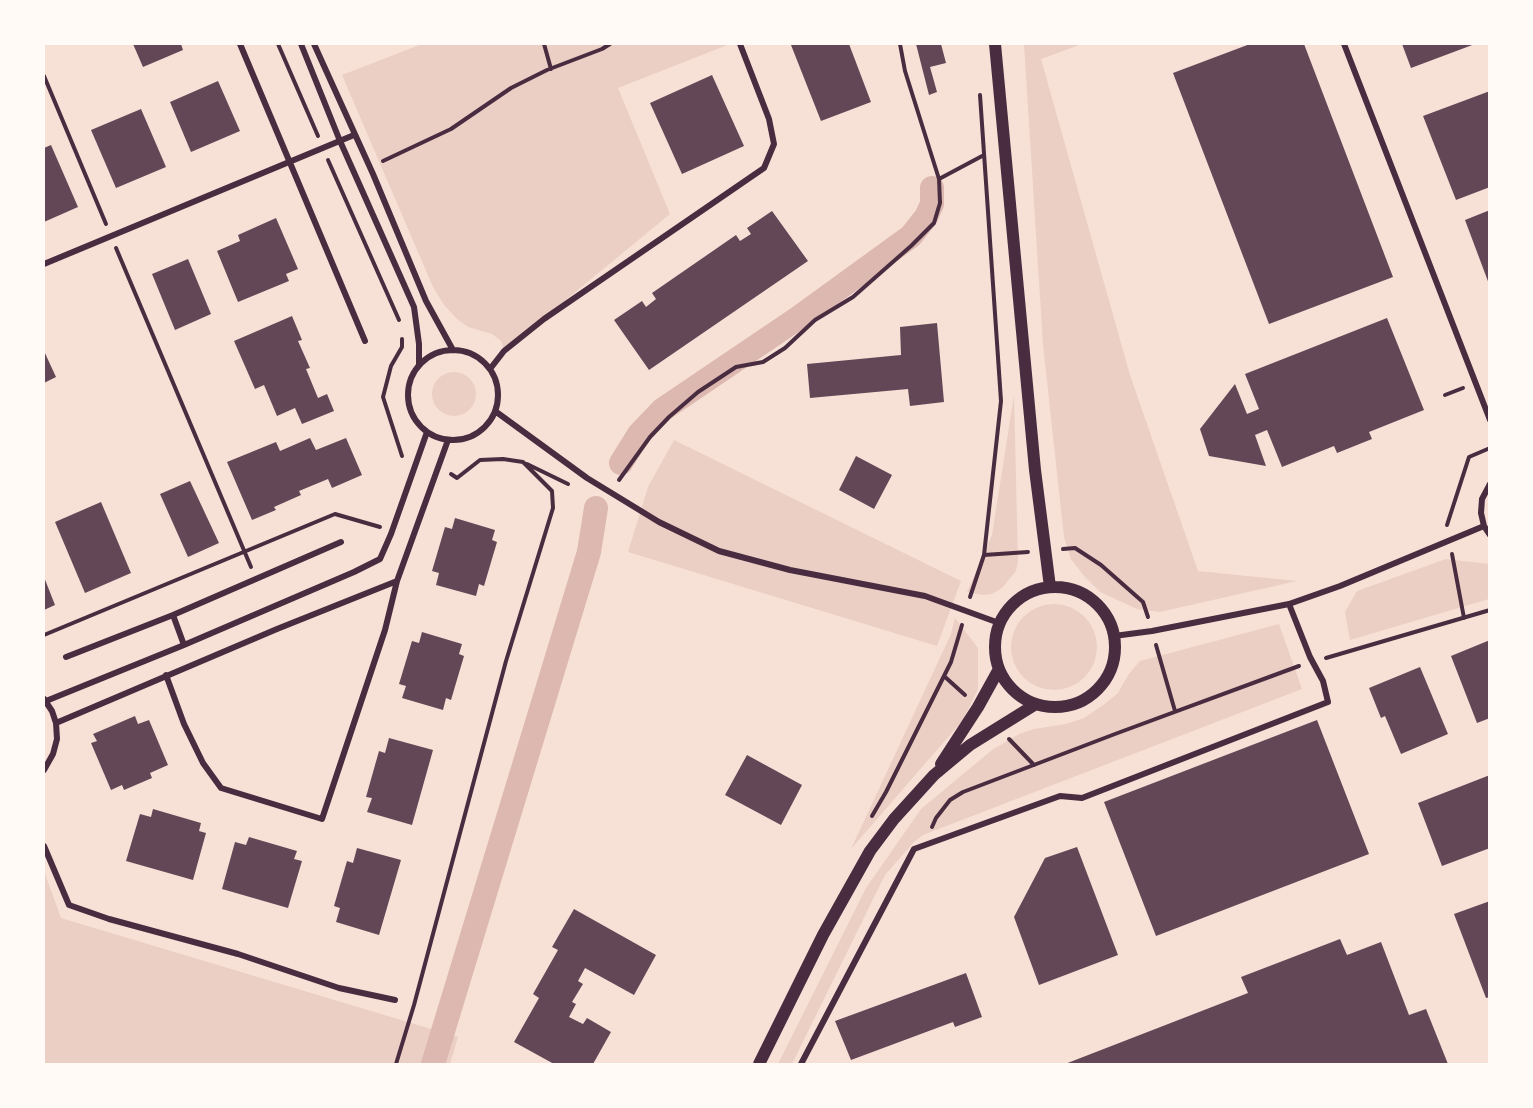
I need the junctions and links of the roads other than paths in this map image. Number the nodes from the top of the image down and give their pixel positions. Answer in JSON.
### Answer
{"nodes":[{"id":1,"x":240,"y":44,"type":"edge"},
{"id":2,"x":301,"y":44,"type":"edge"},
{"id":3,"x":314,"y":44,"type":"edge"},
{"id":4,"x":740,"y":44,"type":"edge"},
{"id":5,"x":995,"y":44,"type":"edge"},
{"id":6,"x":1344,"y":44,"type":"edge"},
{"id":7,"x":354,"y":135,"type":"junction"},
{"id":8,"x":340,"y":141,"type":"junction"},
{"id":9,"x":290,"y":162,"type":"junction"},
{"id":10,"x":44,"y":264,"type":"edge"},
{"id":11,"x":365,"y":341,"type":"dead end"},
{"id":12,"x":453,"y":350,"type":"junction"},
{"id":13,"x":418,"y":365,"type":"junction"},
{"id":14,"x":490,"y":369,"type":"junction"},
{"id":15,"x":495,"y":411,"type":"junction"},
{"id":16,"x":1490,"y":420,"type":"edge"},
{"id":17,"x":428,"y":432,"type":"junction"},
{"id":18,"x":448,"y":440,"type":"junction"},
{"id":19,"x":1490,"y":484,"type":"edge"},
{"id":20,"x":1484,"y":526,"type":"junction"},
{"id":21,"x":1490,"y":535,"type":"edge"},
{"id":22,"x":341,"y":542,"type":"dead end"},
{"id":23,"x":397,"y":581,"type":"junction"},
{"id":24,"x":1050,"y":587,"type":"junction"},
{"id":25,"x":1289,"y":604,"type":"junction"},
{"id":26,"x":173,"y":615,"type":"junction"},
{"id":27,"x":999,"y":623,"type":"junction"},
{"id":28,"x":1114,"y":636,"type":"junction"},
{"id":29,"x":184,"y":645,"type":"junction"},
{"id":30,"x":66,"y":657,"type":"dead end"},
{"id":31,"x":999,"y":669,"type":"junction"},
{"id":32,"x":166,"y":675,"type":"junction"},
{"id":33,"x":45,"y":700,"type":"edge"},
{"id":34,"x":1036,"y":704,"type":"junction"},
{"id":35,"x":56,"y":723,"type":"junction"},
{"id":36,"x":44,"y":770,"type":"edge"},
{"id":37,"x":934,"y":775,"type":"junction"},
{"id":38,"x":44,"y":846,"type":"edge"},
{"id":39,"x":395,"y":1000,"type":"dead end"},
{"id":40,"x":759,"y":1065,"type":"edge"},
{"id":41,"x":801,"y":1065,"type":"edge"}],
"edges":[{"from":1,"to":9,"type":"street"},
{"from":2,"to":8,"type":"street"},
{"from":3,"to":7,"type":"street"},
{"from":4,"to":14,"type":"street"},
{"from":5,"to":24,"type":"main road"},
{"from":6,"to":16,"type":"street"},
{"from":7,"to":8,"type":"street"},
{"from":7,"to":12,"type":"street"},
{"from":8,"to":9,"type":"street"},
{"from":8,"to":13,"type":"street"},
{"from":9,"to":10,"type":"street"},
{"from":9,"to":11,"type":"street"},
{"from":12,"to":13,"type":"street"},
{"from":12,"to":14,"type":"street"},
{"from":13,"to":17,"type":"street"},
{"from":14,"to":15,"type":"street"},
{"from":15,"to":18,"type":"street"},
{"from":15,"to":27,"type":"street"},
{"from":17,"to":18,"type":"street"},
{"from":17,"to":29,"type":"street"},
{"from":18,"to":23,"type":"street"},
{"from":19,"to":20,"type":"street"},
{"from":20,"to":21,"type":"street"},
{"from":20,"to":25,"type":"street"},
{"from":22,"to":26,"type":"street"},
{"from":23,"to":32,"type":"street"},
{"from":23,"to":32,"type":"street"},
{"from":24,"to":27,"type":"main road"},
{"from":24,"to":28,"type":"main road"},
{"from":25,"to":28,"type":"street"},
{"from":25,"to":41,"type":"street"},
{"from":26,"to":29,"type":"street"},
{"from":26,"to":30,"type":"street"},
{"from":27,"to":31,"type":"main road"},
{"from":28,"to":34,"type":"main road"},
{"from":29,"to":33,"type":"street"},
{"from":31,"to":34,"type":"main road"},
{"from":31,"to":37,"type":"main road"},
{"from":32,"to":35,"type":"street"},
{"from":33,"to":35,"type":"street"},
{"from":34,"to":37,"type":"main road"},
{"from":35,"to":36,"type":"street"},
{"from":37,"to":40,"type":"main road"},
{"from":38,"to":39,"type":"street"}]}
